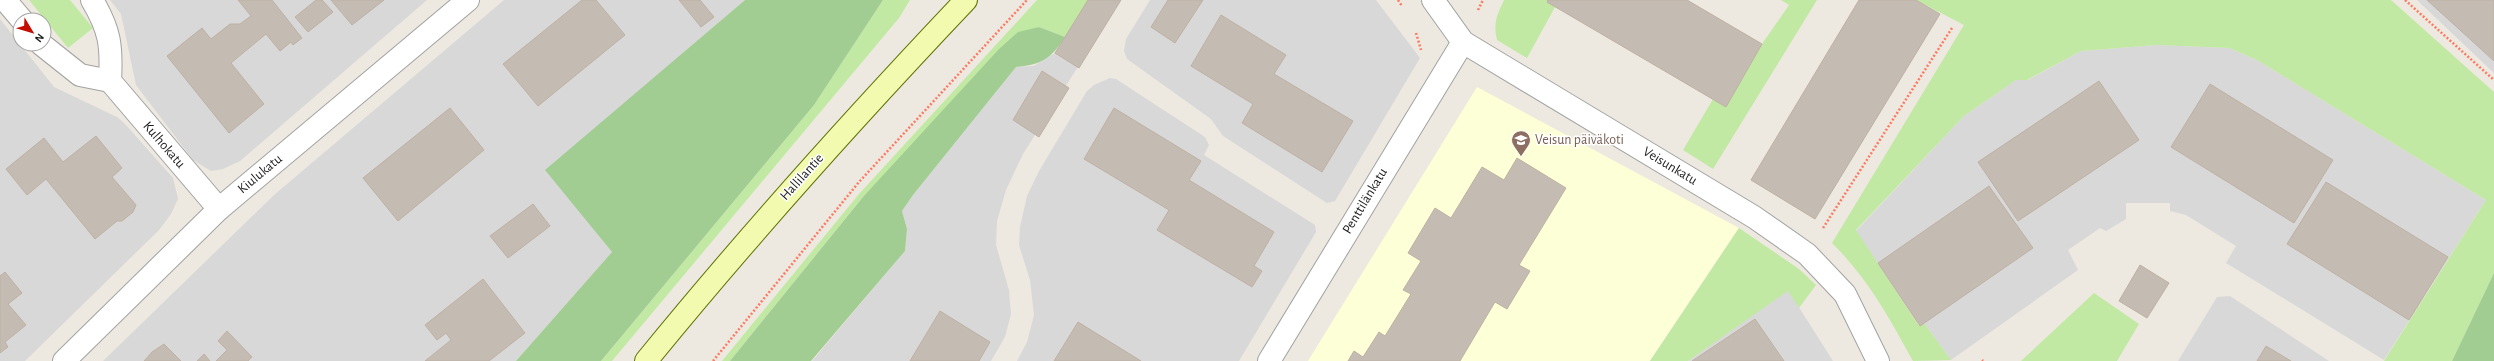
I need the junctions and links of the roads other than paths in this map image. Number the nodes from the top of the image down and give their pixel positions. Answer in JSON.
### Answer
{"nodes":[{"id":1,"x":6,"y":0,"type":"edge"},
{"id":2,"x":92,"y":0,"type":"edge"},
{"id":3,"x":468,"y":0,"type":"edge"},
{"id":4,"x":966,"y":0,"type":"edge"},
{"id":5,"x":1432,"y":0,"type":"edge"},
{"id":6,"x":16,"y":12,"type":"edge"},
{"id":7,"x":1462,"y":42,"type":"junction"},
{"id":8,"x":51,"y":52,"type":"edge"},
{"id":9,"x":110,"y":81,"type":"junction"},
{"id":10,"x":219,"y":209,"type":"junction"},
{"id":11,"x":64,"y":361,"type":"edge"},
{"id":12,"x":646,"y":361,"type":"edge"},
{"id":13,"x":1269,"y":361,"type":"edge"},
{"id":14,"x":1878,"y":361,"type":"edge"}],
"edges":[{"from":1,"to":6,"type":"street"},
{"from":2,"to":9,"type":"street"},
{"from":3,"to":10,"type":"street","name":"Kiulukatu"},
{"from":4,"to":12,"type":"main road","name":"Hallilantie"},
{"from":5,"to":7,"type":"street","name":"Veisunkatu"},
{"from":7,"to":13,"type":"street","name":"Penttilänkatu"},
{"from":7,"to":14,"type":"street","name":"Veisunkatu"},
{"from":8,"to":9,"type":"street"},
{"from":9,"to":10,"type":"street","name":"Kulhokatu"},
{"from":10,"to":11,"type":"street","name":"Kiulukatu"}]}
